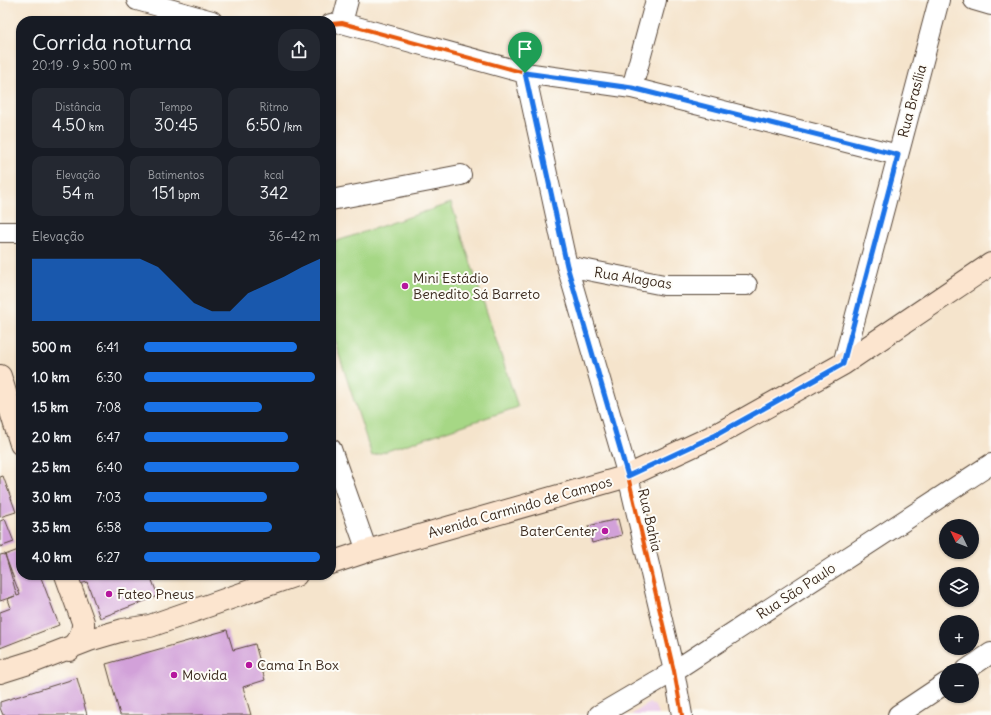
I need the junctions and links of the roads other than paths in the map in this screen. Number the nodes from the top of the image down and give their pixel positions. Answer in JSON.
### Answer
{"nodes":[{"id":1,"x":137,"y":0,"type":"edge"},
{"id":2,"x":348,"y":0,"type":"edge"},
{"id":3,"x":656,"y":0,"type":"edge"},
{"id":4,"x":939,"y":0,"type":"edge"},
{"id":5,"x":974,"y":0,"type":"edge"},
{"id":6,"x":991,"y":5,"type":"edge"},
{"id":7,"x":194,"y":16,"type":"edge"},
{"id":8,"x":337,"y":23,"type":"edge"},
{"id":9,"x":525,"y":73,"type":"junction"},
{"id":10,"x":632,"y":88,"type":"junction"},
{"id":11,"x":898,"y":155,"type":"junction"},
{"id":12,"x":461,"y":175,"type":"dead end"},
{"id":13,"x":336,"y":199,"type":"edge"},
{"id":14,"x":0,"y":232,"type":"edge"},
{"id":15,"x":16,"y":232,"type":"edge"},
{"id":16,"x":991,"y":264,"type":"edge"},
{"id":17,"x":567,"y":266,"type":"junction"},
{"id":18,"x":747,"y":285,"type":"dead end"},
{"id":19,"x":843,"y":364,"type":"junction"},
{"id":20,"x":0,"y":376,"type":"edge"},
{"id":21,"x":16,"y":428,"type":"edge"},
{"id":22,"x":336,"y":463,"type":"edge"},
{"id":23,"x":991,"y":464,"type":"edge"},
{"id":24,"x":628,"y":476,"type":"junction"},
{"id":25,"x":367,"y":550,"type":"junction"},
{"id":26,"x":336,"y":561,"type":"edge"},
{"id":27,"x":68,"y":580,"type":"edge"},
{"id":28,"x":282,"y":580,"type":"edge"},
{"id":29,"x":83,"y":622,"type":"junction"},
{"id":30,"x":150,"y":626,"type":"junction"},
{"id":31,"x":100,"y":636,"type":"junction"},
{"id":32,"x":126,"y":640,"type":"junction"},
{"id":33,"x":65,"y":652,"type":"junction"},
{"id":34,"x":989,"y":655,"type":"edge"},
{"id":35,"x":977,"y":663,"type":"edge"},
{"id":36,"x":674,"y":671,"type":"junction"},
{"id":37,"x":0,"y":672,"type":"edge"},
{"id":38,"x":939,"y":688,"type":"edge"},
{"id":39,"x":599,"y":715,"type":"edge"},
{"id":40,"x":682,"y":715,"type":"edge"},
{"id":41,"x":898,"y":715,"type":"edge"}],
"edges":[{"from":1,"to":7,"type":"street"},
{"from":2,"to":8,"type":"street"},
{"from":3,"to":10,"type":"street"},
{"from":4,"to":11,"type":"street","name":"Rua Brasília"},
{"from":5,"to":6,"type":"street"},
{"from":8,"to":9,"type":"street"},
{"from":9,"to":10,"type":"street"},
{"from":9,"to":17,"type":"street","name":"Rua Bahia"},
{"from":10,"to":11,"type":"street"},
{"from":11,"to":19,"type":"street","name":"Rua Brasília"},
{"from":12,"to":13,"type":"street"},
{"from":14,"to":15,"type":"street"},
{"from":16,"to":19,"type":"main road","name":"Avenida Carmindo de Campos"},
{"from":17,"to":18,"type":"street","name":"Rua Alagoas"},
{"from":17,"to":24,"type":"street","name":"Rua Bahia"},
{"from":19,"to":24,"type":"main road","name":"Avenida Carmindo de Campos"},
{"from":20,"to":21,"type":"main road"},
{"from":22,"to":25,"type":"street"},
{"from":23,"to":36,"type":"street","name":"Rua São Paulo"},
{"from":24,"to":25,"type":"main road","name":"Avenida Carmindo de Campos"},
{"from":24,"to":36,"type":"street","name":"Rua Bahia"},
{"from":25,"to":26,"type":"main road","name":"Avenida Carmindo de Campos"},
{"from":27,"to":29,"type":"main road"},
{"from":28,"to":30,"type":"main road"},
{"from":29,"to":31,"type":"main road"},
{"from":29,"to":33,"type":"main road"},
{"from":30,"to":31,"type":"main road"},
{"from":30,"to":32,"type":"main road"},
{"from":31,"to":32,"type":"main road"},
{"from":31,"to":33,"type":"main road"},
{"from":32,"to":33,"type":"main road"},
{"from":33,"to":37,"type":"main road"},
{"from":34,"to":35,"type":"street"},
{"from":36,"to":39,"type":"street","name":"Rua São Paulo"},
{"from":36,"to":40,"type":"street","name":"Rua Bahia"},
{"from":38,"to":41,"type":"street"}]}
